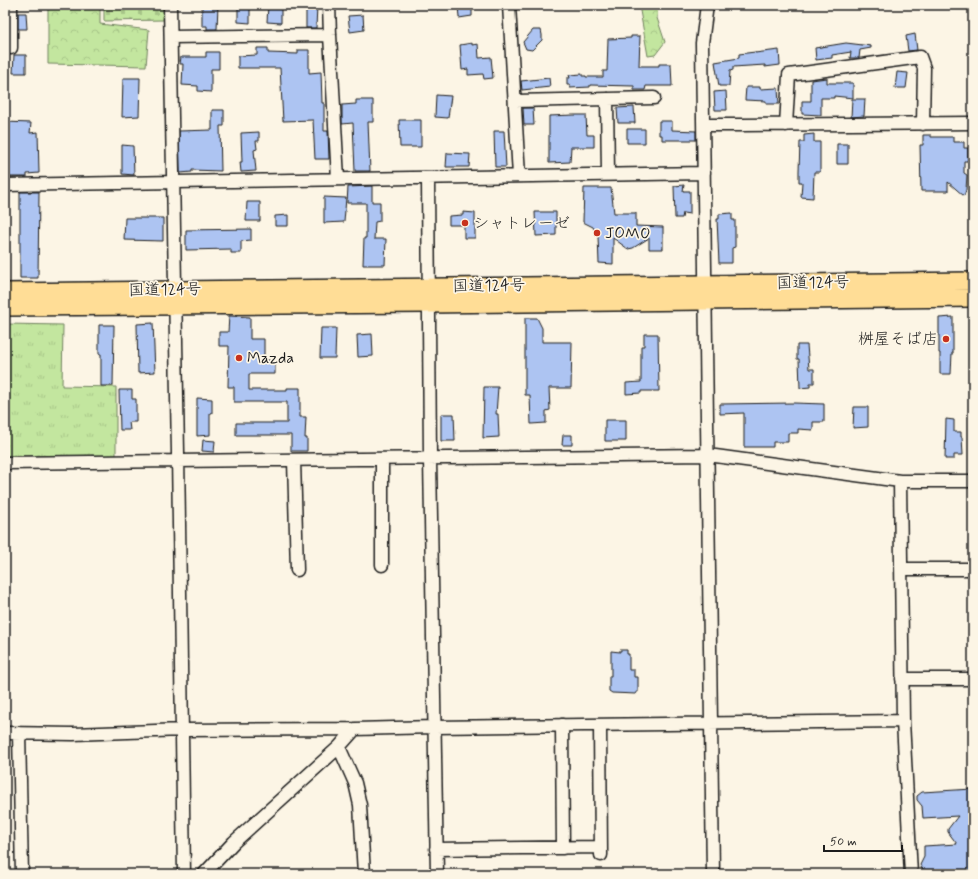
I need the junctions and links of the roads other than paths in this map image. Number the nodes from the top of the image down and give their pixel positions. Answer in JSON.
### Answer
{"nodes":[{"id":1,"x":11,"y":5,"type":"edge"},
{"id":2,"x":170,"y":5,"type":"edge"},
{"id":3,"x":329,"y":5,"type":"edge"},
{"id":4,"x":509,"y":5,"type":"edge"},
{"id":5,"x":707,"y":5,"type":"edge"},
{"id":6,"x":330,"y":35,"type":"junction"},
{"id":7,"x":171,"y":37,"type":"junction"},
{"id":8,"x":11,"y":48,"type":"dead end"},
{"id":9,"x":654,"y":98,"type":"dead end"},
{"id":10,"x":607,"y":99,"type":"junction"},
{"id":11,"x":515,"y":101,"type":"junction"},
{"id":12,"x":973,"y":123,"type":"edge"},
{"id":13,"x":704,"y":124,"type":"junction"},
{"id":14,"x":923,"y":124,"type":"junction"},
{"id":15,"x":786,"y":125,"type":"junction"},
{"id":16,"x":704,"y":173,"type":"junction"},
{"id":17,"x":608,"y":174,"type":"junction"},
{"id":18,"x":519,"y":176,"type":"junction"},
{"id":19,"x":428,"y":178,"type":"junction"},
{"id":20,"x":338,"y":179,"type":"junction"},
{"id":21,"x":173,"y":181,"type":"junction"},
{"id":22,"x":5,"y":185,"type":"edge"},
{"id":23,"x":973,"y":281,"type":"edge"},
{"id":24,"x":429,"y":287,"type":"junction"},
{"id":25,"x":5,"y":292,"type":"edge"},
{"id":26,"x":706,"y":292,"type":"junction"},
{"id":27,"x":175,"y":298,"type":"junction"},
{"id":28,"x":973,"y":298,"type":"edge"},
{"id":29,"x":428,"y":304,"type":"junction"},
{"id":30,"x":5,"y":307,"type":"edge"},
{"id":31,"x":708,"y":455,"type":"junction"},
{"id":32,"x":430,"y":459,"type":"junction"},
{"id":33,"x":294,"y":460,"type":"junction"},
{"id":34,"x":382,"y":460,"type":"junction"},
{"id":35,"x":179,"y":461,"type":"junction"},
{"id":36,"x":5,"y":463,"type":"edge"},
{"id":37,"x":900,"y":481,"type":"junction"},
{"id":38,"x":973,"y":481,"type":"edge"},
{"id":39,"x":382,"y":565,"type":"dead end"},
{"id":40,"x":901,"y":569,"type":"junction"},
{"id":41,"x":973,"y":569,"type":"edge"},
{"id":42,"x":297,"y":570,"type":"dead end"},
{"id":43,"x":902,"y":678,"type":"junction"},
{"id":44,"x":973,"y":679,"type":"edge"},
{"id":45,"x":903,"y":721,"type":"junction"},
{"id":46,"x":711,"y":723,"type":"junction"},
{"id":47,"x":562,"y":725,"type":"junction"},
{"id":48,"x":600,"y":725,"type":"junction"},
{"id":49,"x":434,"y":727,"type":"junction"},
{"id":50,"x":183,"y":730,"type":"junction"},
{"id":51,"x":355,"y":730,"type":"junction"},
{"id":52,"x":19,"y":733,"type":"junction"},
{"id":53,"x":5,"y":734,"type":"edge"},
{"id":54,"x":339,"y":747,"type":"junction"},
{"id":55,"x":563,"y":848,"type":"junction"},
{"id":56,"x":436,"y":849,"type":"junction"},
{"id":57,"x":22,"y":874,"type":"edge"},
{"id":58,"x":184,"y":874,"type":"edge"},
{"id":59,"x":204,"y":874,"type":"edge"},
{"id":60,"x":364,"y":874,"type":"edge"},
{"id":61,"x":436,"y":874,"type":"edge"},
{"id":62,"x":713,"y":874,"type":"edge"},
{"id":63,"x":911,"y":874,"type":"edge"}],
"edges":[{"from":1,"to":8,"type":"street"},
{"from":2,"to":7,"type":"street"},
{"from":3,"to":6,"type":"street"},
{"from":4,"to":11,"type":"street"},
{"from":5,"to":13,"type":"street"},
{"from":6,"to":7,"type":"street"},
{"from":6,"to":20,"type":"street"},
{"from":7,"to":21,"type":"street"},
{"from":9,"to":10,"type":"street"},
{"from":10,"to":11,"type":"street"},
{"from":10,"to":17,"type":"street"},
{"from":11,"to":18,"type":"street"},
{"from":12,"to":14,"type":"street"},
{"from":13,"to":15,"type":"street"},
{"from":13,"to":16,"type":"street"},
{"from":14,"to":15,"type":"street"},
{"from":14,"to":15,"type":"street"},
{"from":16,"to":17,"type":"street"},
{"from":16,"to":26,"type":"street"},
{"from":17,"to":18,"type":"street"},
{"from":18,"to":19,"type":"street"},
{"from":19,"to":20,"type":"street"},
{"from":19,"to":24,"type":"street"},
{"from":20,"to":21,"type":"street"},
{"from":21,"to":22,"type":"street"},
{"from":21,"to":27,"type":"street"},
{"from":23,"to":26,"type":"highway","name":"国道124号"},
{"from":24,"to":26,"type":"highway","name":"国道124号"},
{"from":24,"to":27,"type":"highway","name":"国道124号"},
{"from":24,"to":29,"type":"street"},
{"from":25,"to":27,"type":"highway","name":"国道124号"},
{"from":26,"to":28,"type":"highway","name":"国道124号"},
{"from":26,"to":29,"type":"highway","name":"国道124号"},
{"from":26,"to":31,"type":"street"},
{"from":27,"to":29,"type":"highway","name":"国道124号"},
{"from":27,"to":30,"type":"highway","name":"国道124号"},
{"from":27,"to":35,"type":"street"},
{"from":29,"to":32,"type":"street"},
{"from":31,"to":32,"type":"street"},
{"from":31,"to":37,"type":"street"},
{"from":31,"to":46,"type":"street"},
{"from":32,"to":34,"type":"street"},
{"from":32,"to":49,"type":"street"},
{"from":33,"to":34,"type":"street"},
{"from":33,"to":35,"type":"street"},
{"from":33,"to":42,"type":"street"},
{"from":34,"to":39,"type":"street"},
{"from":35,"to":36,"type":"street"},
{"from":35,"to":50,"type":"street"},
{"from":37,"to":38,"type":"street"},
{"from":37,"to":40,"type":"street"},
{"from":40,"to":41,"type":"street"},
{"from":40,"to":43,"type":"street"},
{"from":43,"to":44,"type":"street"},
{"from":43,"to":45,"type":"street"},
{"from":45,"to":46,"type":"street"},
{"from":45,"to":63,"type":"street"},
{"from":46,"to":48,"type":"street"},
{"from":46,"to":62,"type":"street"},
{"from":47,"to":48,"type":"street"},
{"from":47,"to":49,"type":"street"},
{"from":47,"to":55,"type":"street"},
{"from":48,"to":55,"type":"street"},
{"from":49,"to":51,"type":"street"},
{"from":49,"to":56,"type":"street"},
{"from":50,"to":51,"type":"street"},
{"from":50,"to":52,"type":"street"},
{"from":50,"to":58,"type":"street"},
{"from":51,"to":54,"type":"street"},
{"from":52,"to":53,"type":"street"},
{"from":52,"to":57,"type":"street"},
{"from":54,"to":59,"type":"street"},
{"from":54,"to":60,"type":"street"},
{"from":55,"to":56,"type":"street"},
{"from":56,"to":61,"type":"street"}]}
